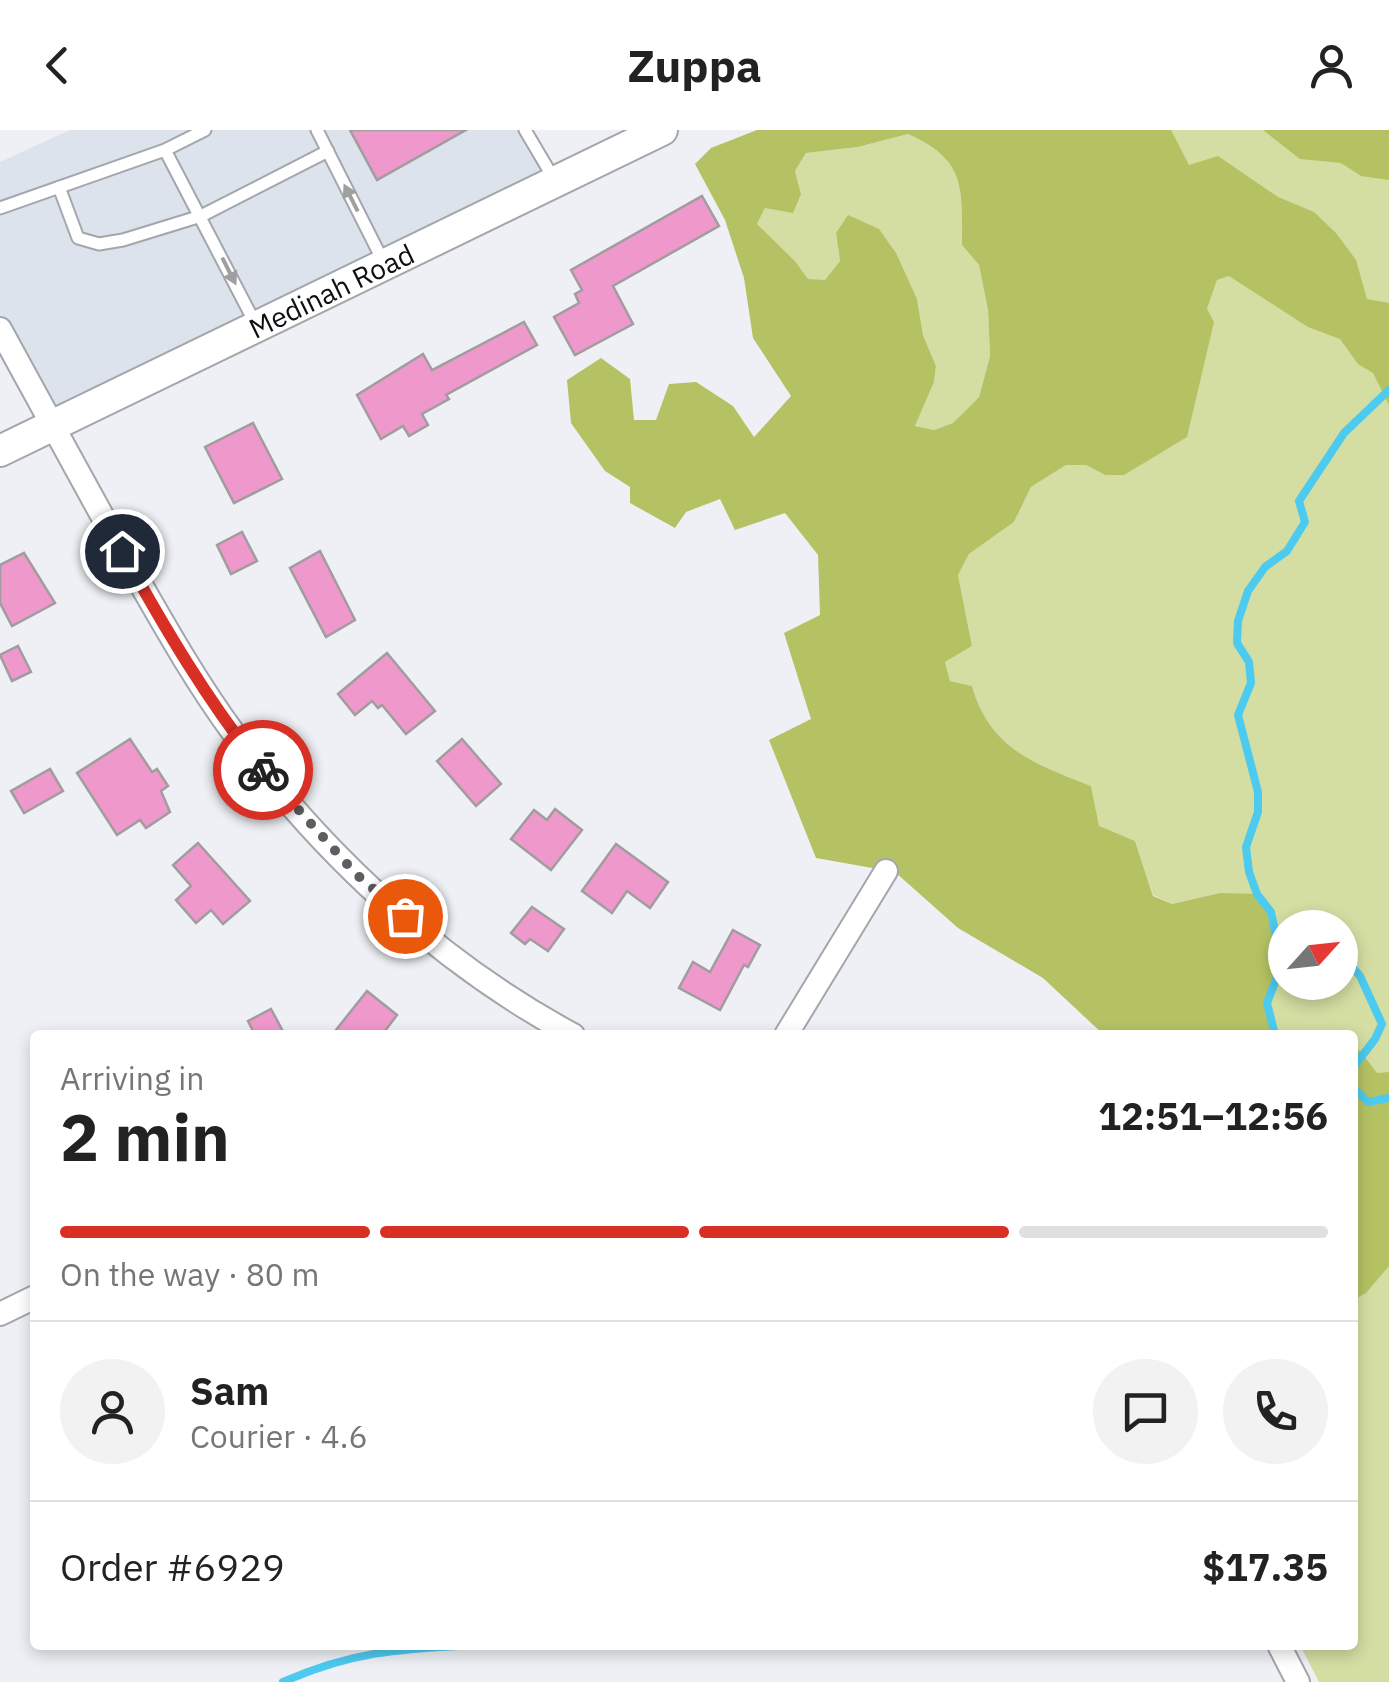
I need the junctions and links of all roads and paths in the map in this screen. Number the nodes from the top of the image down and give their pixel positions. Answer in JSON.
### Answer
{"nodes":[{"id":1,"x":204,"y":130,"type":"edge"},
{"id":2,"x":318,"y":130,"type":"edge"},
{"id":3,"x":525,"y":130,"type":"edge"},
{"id":4,"x":662,"y":130,"type":"edge"},
{"id":5,"x":165,"y":150,"type":"junction"},
{"id":6,"x":328,"y":151,"type":"junction"},
{"id":7,"x":556,"y":183,"type":"junction"},
{"id":8,"x":59,"y":187,"type":"junction"},
{"id":9,"x":0,"y":208,"type":"edge"},
{"id":10,"x":200,"y":216,"type":"junction"},
{"id":11,"x":385,"y":265,"type":"junction"},
{"id":12,"x":257,"y":326,"type":"junction"},
{"id":13,"x":0,"y":329,"type":"edge"},
{"id":14,"x":52,"y":426,"type":"junction"},
{"id":15,"x":0,"y":451,"type":"edge"},
{"id":16,"x":886,"y":870,"type":"dead end"},
{"id":17,"x":556,"y":1030,"type":"edge"},
{"id":18,"x":789,"y":1030,"type":"edge"},
{"id":19,"x":30,"y":1299,"type":"edge"},
{"id":20,"x":0,"y":1314,"type":"edge"},
{"id":21,"x":1282,"y":1650,"type":"edge"},
{"id":22,"x":1298,"y":1682,"type":"edge"}],
"edges":[{"from":1,"to":5,"type":"lane"},
{"from":2,"to":6,"type":"lane"},
{"from":3,"to":7,"type":"lane"},
{"from":4,"to":7,"type":"main road","name":"Medinah Road"},
{"from":5,"to":8,"type":"lane"},
{"from":5,"to":10,"type":"lane"},
{"from":6,"to":10,"type":"lane"},
{"from":11,"to":6,"type":"lane","one_way":true},
{"from":7,"to":11,"type":"main road","name":"Medinah Road"},
{"from":8,"to":9,"type":"lane"},
{"from":8,"to":10,"type":"lane"},
{"from":10,"to":12,"type":"lane","one_way":true},
{"from":11,"to":12,"type":"main road","name":"Medinah Road"},
{"from":12,"to":14,"type":"main road","name":"Medinah Road"},
{"from":13,"to":14,"type":"street"},
{"from":14,"to":15,"type":"main road","name":"Medinah Road"},
{"from":14,"to":17,"type":"street"},
{"from":16,"to":18,"type":"street"},
{"from":19,"to":20,"type":"street"},
{"from":21,"to":22,"type":"street"}]}
